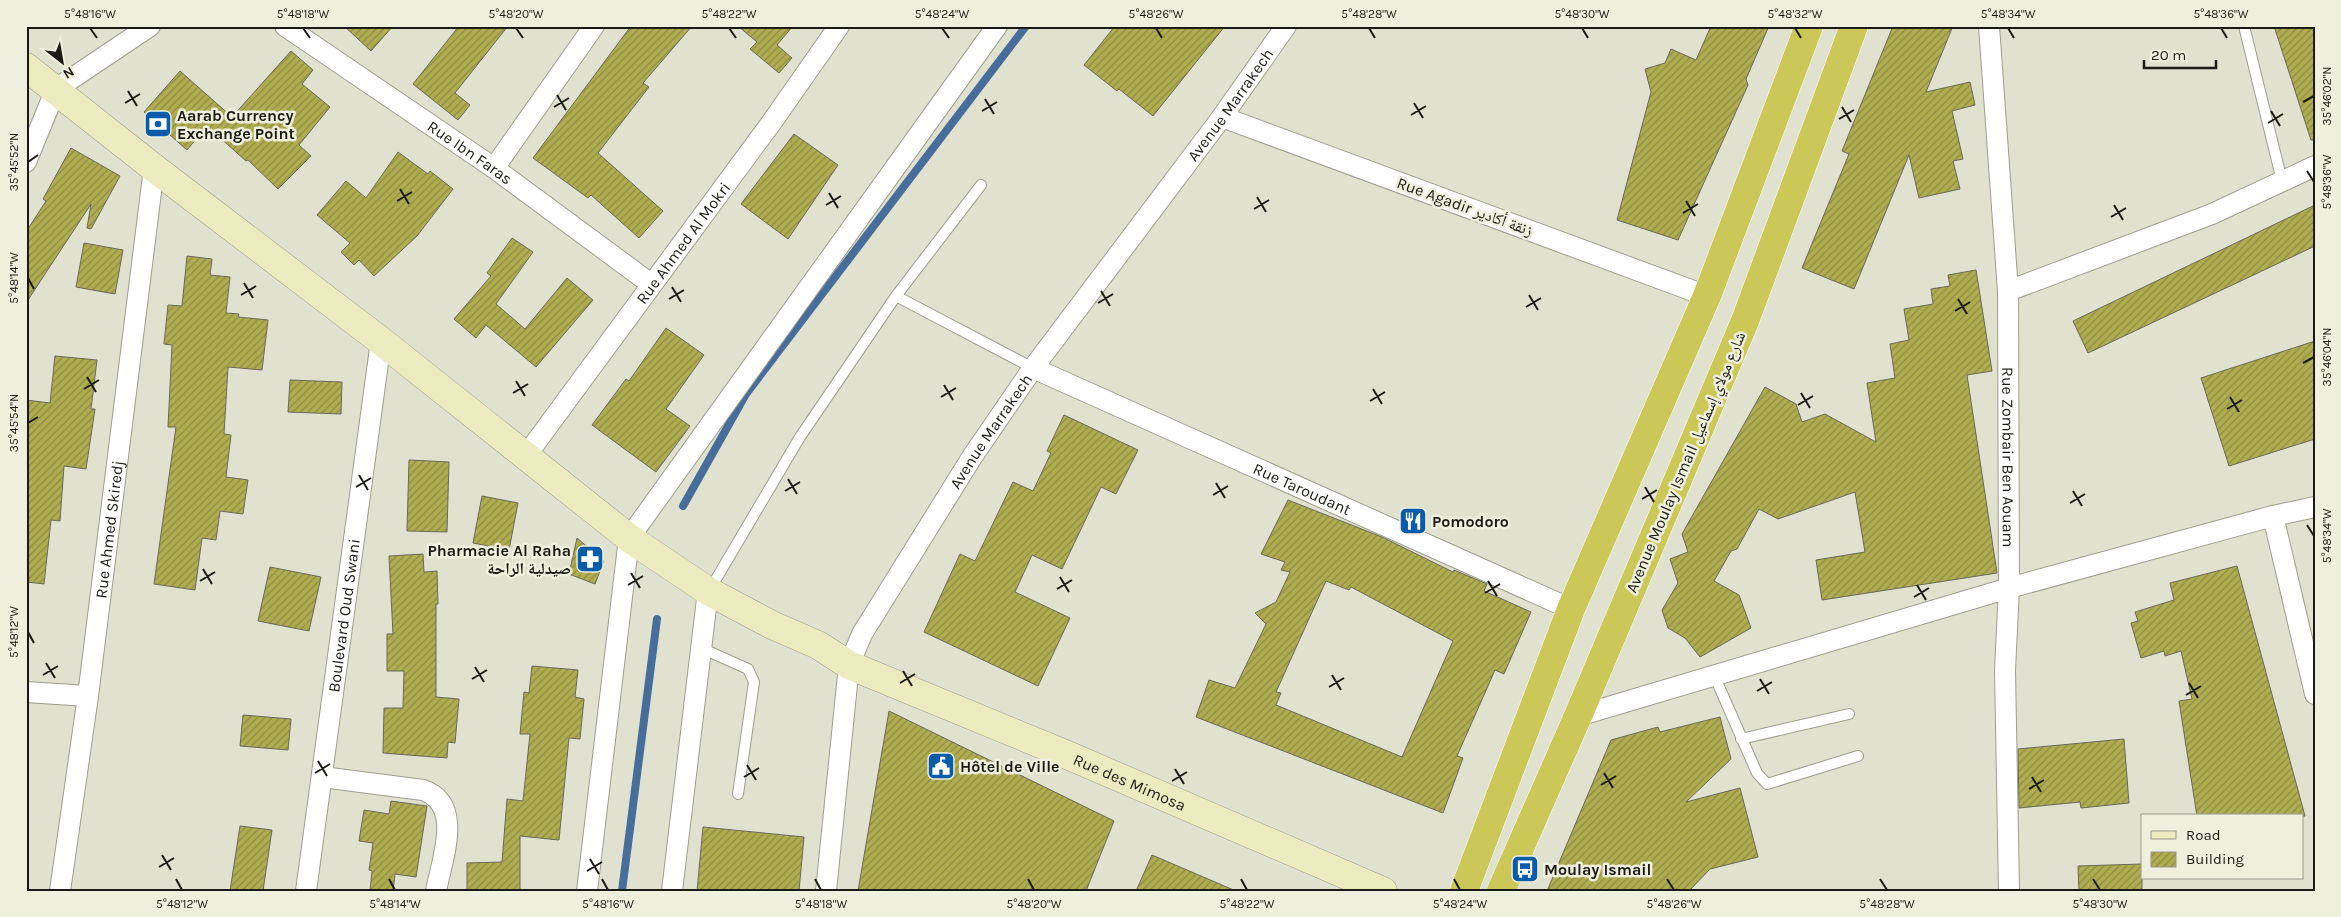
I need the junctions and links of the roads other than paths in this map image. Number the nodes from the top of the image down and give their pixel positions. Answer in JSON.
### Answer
{"nodes":[{"id":1,"x":150,"y":26,"type":"edge"},
{"id":2,"x":285,"y":26,"type":"edge"},
{"id":3,"x":594,"y":26,"type":"edge"},
{"id":4,"x":839,"y":26,"type":"edge"},
{"id":5,"x":997,"y":26,"type":"edge"},
{"id":6,"x":1286,"y":26,"type":"edge"},
{"id":7,"x":1809,"y":26,"type":"edge"},
{"id":8,"x":1854,"y":26,"type":"edge"},
{"id":9,"x":1989,"y":26,"type":"edge"},
{"id":10,"x":2244,"y":26,"type":"edge"},
{"id":11,"x":26,"y":67,"type":"edge"},
{"id":12,"x":56,"y":89,"type":"junction"},
{"id":13,"x":1222,"y":117,"type":"junction"},
{"id":14,"x":26,"y":162,"type":"edge"},
{"id":15,"x":2315,"y":166,"type":"edge"},
{"id":16,"x":154,"y":168,"type":"junction"},
{"id":17,"x":494,"y":168,"type":"junction"},
{"id":18,"x":2282,"y":181,"type":"junction"},
{"id":19,"x":981,"y":184,"type":"dead end"},
{"id":20,"x":651,"y":284,"type":"junction"},
{"id":21,"x":2008,"y":291,"type":"junction"},
{"id":22,"x":896,"y":296,"type":"junction"},
{"id":23,"x":1707,"y":296,"type":"junction"},
{"id":24,"x":381,"y":341,"type":"junction"},
{"id":25,"x":1033,"y":368,"type":"junction"},
{"id":26,"x":526,"y":457,"type":"junction"},
{"id":27,"x":2315,"y":507,"type":"edge"},
{"id":28,"x":2273,"y":516,"type":"junction"},
{"id":29,"x":629,"y":538,"type":"junction"},
{"id":30,"x":2009,"y":588,"type":"junction"},
{"id":31,"x":708,"y":591,"type":"junction"},
{"id":32,"x":1571,"y":609,"type":"junction"},
{"id":33,"x":701,"y":648,"type":"junction"},
{"id":34,"x":849,"y":664,"type":"junction"},
{"id":35,"x":1714,"y":675,"type":"junction"},
{"id":36,"x":26,"y":692,"type":"edge"},
{"id":37,"x":2315,"y":694,"type":"edge"},
{"id":38,"x":88,"y":696,"type":"junction"},
{"id":39,"x":1849,"y":714,"type":"dead end"},
{"id":40,"x":1578,"y":716,"type":"junction"},
{"id":41,"x":1741,"y":740,"type":"junction"},
{"id":42,"x":1858,"y":756,"type":"dead end"},
{"id":43,"x":322,"y":777,"type":"junction"},
{"id":44,"x":738,"y":794,"type":"dead end"},
{"id":45,"x":60,"y":891,"type":"edge"},
{"id":46,"x":306,"y":891,"type":"edge"},
{"id":47,"x":436,"y":891,"type":"edge"},
{"id":48,"x":587,"y":891,"type":"edge"},
{"id":49,"x":672,"y":891,"type":"edge"},
{"id":50,"x":826,"y":891,"type":"edge"},
{"id":51,"x":1383,"y":891,"type":"edge"},
{"id":52,"x":1464,"y":891,"type":"edge"},
{"id":53,"x":1501,"y":891,"type":"edge"},
{"id":54,"x":2009,"y":891,"type":"edge"}],
"edges":[{"from":1,"to":12,"type":"street"},
{"from":2,"to":17,"type":"street","name":"Rue Ibn Faras"},
{"from":3,"to":17,"type":"street"},
{"from":4,"to":20,"type":"street","name":"Rue Ahmed Al Mokri"},
{"from":5,"to":29,"type":"street"},
{"from":6,"to":13,"type":"street","name":"Avenue Marrakech"},
{"from":7,"to":23,"type":"highway"},
{"from":8,"to":40,"type":"highway","name":"Avenue Moulay Ismail شارع مولاي إسماعيل"},
{"from":9,"to":21,"type":"street","name":"Rue Zombair Ben Aouam"},
{"from":10,"to":18,"type":"lane"},
{"from":11,"to":12,"type":"main road","name":"Rue des Mimosa"},
{"from":12,"to":14,"type":"street"},
{"from":12,"to":16,"type":"main road","name":"Rue des Mimosa"},
{"from":13,"to":23,"type":"street","name":"Rue Agadir زنقة أكادير"},
{"from":13,"to":25,"type":"street","name":"Avenue Marrakech"},
{"from":15,"to":18,"type":"street"},
{"from":16,"to":24,"type":"main road","name":"Rue des Mimosa"},
{"from":16,"to":38,"type":"street","name":"Rue Ahmed Skiredj"},
{"from":17,"to":20,"type":"street","name":"Rue Ibn Faras"},
{"from":18,"to":21,"type":"street"},
{"from":19,"to":22,"type":"lane"},
{"from":20,"to":26,"type":"street","name":"Rue Ahmed Al Mokri"},
{"from":21,"to":30,"type":"street","name":"Rue Zombair Ben Aouam"},
{"from":22,"to":25,"type":"lane"},
{"from":22,"to":31,"type":"lane"},
{"from":23,"to":32,"type":"highway"},
{"from":24,"to":26,"type":"main road","name":"Rue des Mimosa"},
{"from":24,"to":43,"type":"street","name":"Boulevard Oud Swani"},
{"from":25,"to":32,"type":"street","name":"Rue Taroudant"},
{"from":25,"to":34,"type":"street","name":"Avenue Marrakech"},
{"from":26,"to":29,"type":"main road","name":"Rue des Mimosa"},
{"from":27,"to":28,"type":"street"},
{"from":28,"to":30,"type":"street"},
{"from":28,"to":37,"type":"street"},
{"from":29,"to":31,"type":"main road","name":"Rue des Mimosa"},
{"from":29,"to":48,"type":"street"},
{"from":30,"to":35,"type":"street"},
{"from":30,"to":54,"type":"street","name":"Rue Zombair Ben Aouam"},
{"from":31,"to":33,"type":"street"},
{"from":31,"to":34,"type":"main road","name":"Rue des Mimosa"},
{"from":32,"to":52,"type":"highway"},
{"from":33,"to":44,"type":"lane"},
{"from":33,"to":49,"type":"street"},
{"from":34,"to":50,"type":"street","name":"Avenue Marrakech"},
{"from":34,"to":51,"type":"main road","name":"Rue des Mimosa"},
{"from":35,"to":40,"type":"street"},
{"from":35,"to":41,"type":"lane"},
{"from":36,"to":38,"type":"street"},
{"from":38,"to":45,"type":"street","name":"Rue Ahmed Skiredj"},
{"from":39,"to":41,"type":"lane"},
{"from":40,"to":53,"type":"highway","name":"Avenue Moulay Ismail شارع مولاي إسماعيل"},
{"from":41,"to":42,"type":"lane"},
{"from":43,"to":46,"type":"street","name":"Boulevard Oud Swani"},
{"from":43,"to":47,"type":"street"}]}
